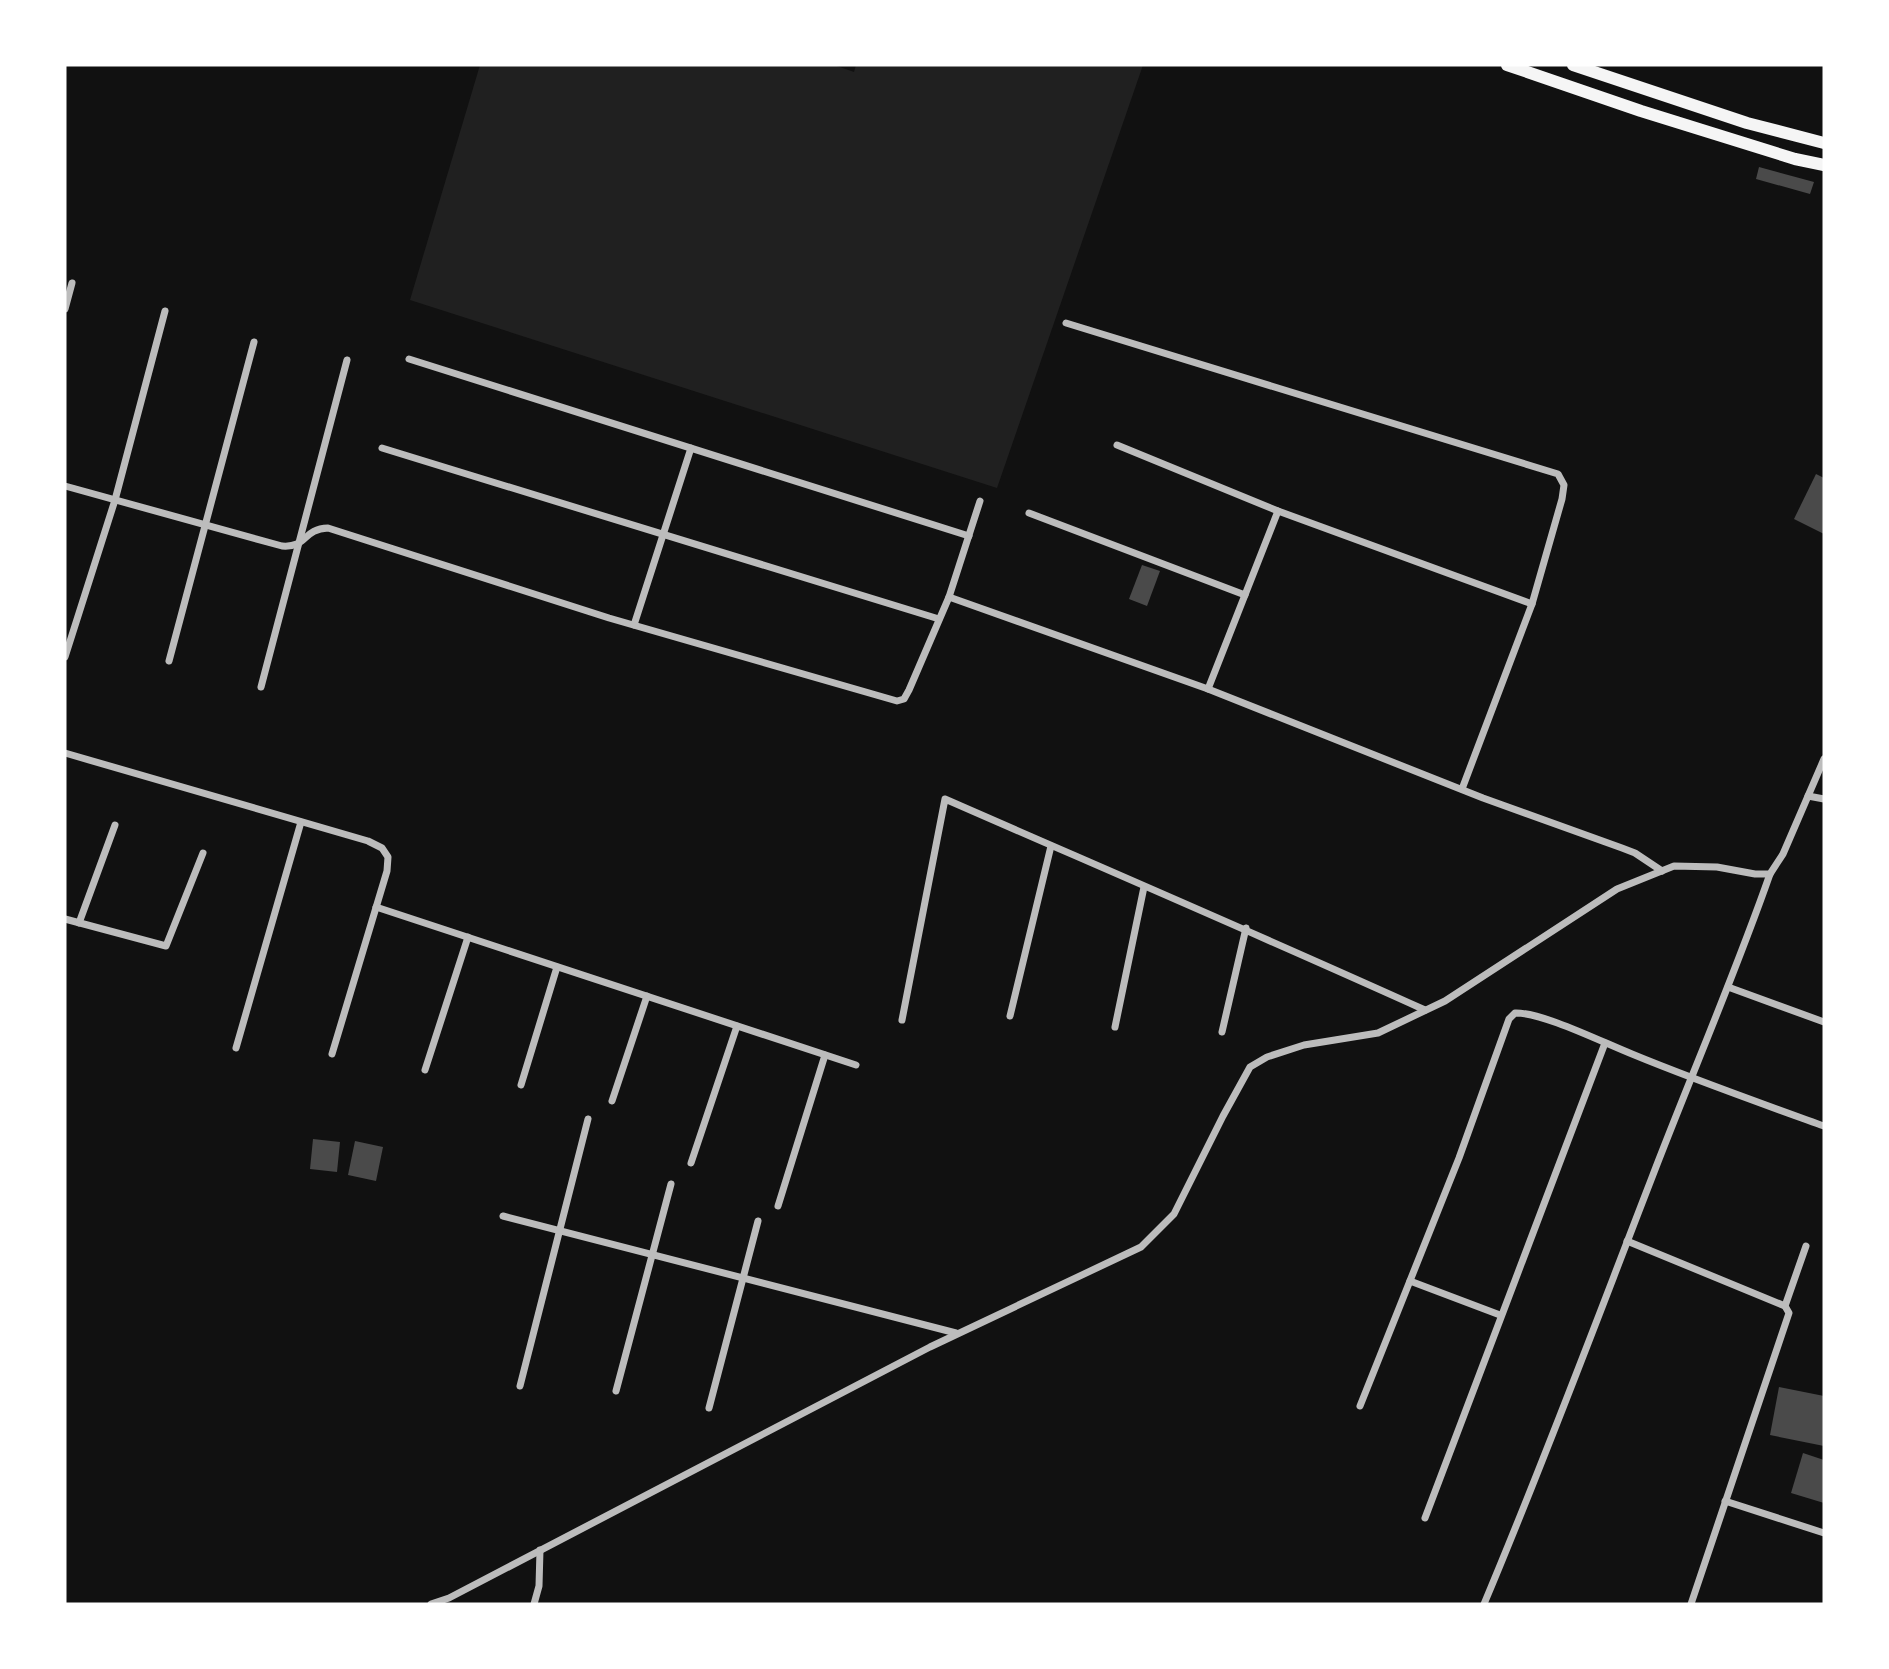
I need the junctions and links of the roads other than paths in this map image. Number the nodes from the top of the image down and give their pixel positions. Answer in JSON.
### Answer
{"nodes":[{"id":1,"x":1507,"y":65,"type":"edge"},
{"id":2,"x":1573,"y":65,"type":"edge"},
{"id":3,"x":1824,"y":143,"type":"edge"},
{"id":4,"x":1824,"y":165,"type":"edge"},
{"id":5,"x":72,"y":283,"type":"dead end"},
{"id":6,"x":65,"y":309,"type":"edge"},
{"id":7,"x":165,"y":311,"type":"dead end"},
{"id":8,"x":1066,"y":323,"type":"dead end"},
{"id":9,"x":254,"y":342,"type":"dead end"},
{"id":10,"x":410,"y":359,"type":"dead end"},
{"id":11,"x":347,"y":360,"type":"dead end"},
{"id":12,"x":1117,"y":446,"type":"dead end"},
{"id":13,"x":382,"y":448,"type":"dead end"},
{"id":14,"x":691,"y":448,"type":"junction"},
{"id":15,"x":65,"y":486,"type":"edge"},
{"id":16,"x":115,"y":500,"type":"junction"},
{"id":17,"x":980,"y":501,"type":"dead end"},
{"id":18,"x":1278,"y":511,"type":"junction"},
{"id":19,"x":1029,"y":513,"type":"dead end"},
{"id":20,"x":205,"y":525,"type":"junction"},
{"id":21,"x":664,"y":535,"type":"junction"},
{"id":22,"x":969,"y":536,"type":"junction"},
{"id":23,"x":299,"y":544,"type":"junction"},
{"id":24,"x":1245,"y":595,"type":"junction"},
{"id":25,"x":949,"y":597,"type":"junction"},
{"id":26,"x":1532,"y":604,"type":"junction"},
{"id":27,"x":939,"y":619,"type":"junction"},
{"id":28,"x":634,"y":625,"type":"junction"},
{"id":29,"x":65,"y":657,"type":"edge"},
{"id":30,"x":169,"y":661,"type":"dead end"},
{"id":31,"x":261,"y":687,"type":"dead end"},
{"id":32,"x":1208,"y":689,"type":"junction"},
{"id":33,"x":65,"y":752,"type":"edge"},
{"id":34,"x":1824,"y":759,"type":"edge"},
{"id":35,"x":1462,"y":789,"type":"junction"},
{"id":36,"x":1808,"y":796,"type":"junction"},
{"id":37,"x":1824,"y":799,"type":"edge"},
{"id":38,"x":301,"y":822,"type":"junction"},
{"id":39,"x":114,"y":825,"type":"dead end"},
{"id":40,"x":1051,"y":846,"type":"junction"},
{"id":41,"x":203,"y":853,"type":"dead end"},
{"id":42,"x":1662,"y":871,"type":"junction"},
{"id":43,"x":1770,"y":874,"type":"junction"},
{"id":44,"x":1144,"y":887,"type":"junction"},
{"id":45,"x":376,"y":907,"type":"junction"},
{"id":46,"x":65,"y":919,"type":"edge"},
{"id":47,"x":79,"y":923,"type":"junction"},
{"id":48,"x":1246,"y":928,"type":"junction"},
{"id":49,"x":468,"y":937,"type":"junction"},
{"id":50,"x":557,"y":967,"type":"junction"},
{"id":51,"x":1728,"y":987,"type":"junction"},
{"id":52,"x":647,"y":996,"type":"junction"},
{"id":53,"x":1425,"y":1010,"type":"junction"},
{"id":54,"x":1010,"y":1016,"type":"dead end"},
{"id":55,"x":902,"y":1020,"type":"dead end"},
{"id":56,"x":1824,"y":1021,"type":"edge"},
{"id":57,"x":737,"y":1026,"type":"junction"},
{"id":58,"x":1115,"y":1027,"type":"dead end"},
{"id":59,"x":1222,"y":1032,"type":"dead end"},
{"id":60,"x":1605,"y":1043,"type":"junction"},
{"id":61,"x":236,"y":1048,"type":"dead end"},
{"id":62,"x":332,"y":1054,"type":"dead end"},
{"id":63,"x":825,"y":1055,"type":"junction"},
{"id":64,"x":856,"y":1066,"type":"dead end"},
{"id":65,"x":425,"y":1070,"type":"dead end"},
{"id":66,"x":1690,"y":1078,"type":"junction"},
{"id":67,"x":521,"y":1085,"type":"dead end"},
{"id":68,"x":612,"y":1101,"type":"dead end"},
{"id":69,"x":588,"y":1119,"type":"dead end"},
{"id":70,"x":1824,"y":1126,"type":"edge"},
{"id":71,"x":691,"y":1163,"type":"dead end"},
{"id":72,"x":671,"y":1184,"type":"dead end"},
{"id":73,"x":778,"y":1206,"type":"dead end"},
{"id":74,"x":503,"y":1216,"type":"dead end"},
{"id":75,"x":758,"y":1222,"type":"dead end"},
{"id":76,"x":559,"y":1231,"type":"junction"},
{"id":77,"x":1627,"y":1241,"type":"junction"},
{"id":78,"x":1806,"y":1246,"type":"dead end"},
{"id":79,"x":653,"y":1256,"type":"junction"},
{"id":80,"x":743,"y":1280,"type":"junction"},
{"id":81,"x":1410,"y":1281,"type":"junction"},
{"id":82,"x":1785,"y":1306,"type":"junction"},
{"id":83,"x":1500,"y":1315,"type":"junction"},
{"id":84,"x":957,"y":1334,"type":"junction"},
{"id":85,"x":520,"y":1386,"type":"dead end"},
{"id":86,"x":616,"y":1391,"type":"dead end"},
{"id":87,"x":1360,"y":1406,"type":"dead end"},
{"id":88,"x":709,"y":1408,"type":"dead end"},
{"id":89,"x":1725,"y":1501,"type":"junction"},
{"id":90,"x":1425,"y":1518,"type":"dead end"},
{"id":91,"x":1824,"y":1533,"type":"edge"},
{"id":92,"x":540,"y":1550,"type":"junction"},
{"id":93,"x":431,"y":1604,"type":"edge"},
{"id":94,"x":534,"y":1604,"type":"edge"},
{"id":95,"x":1484,"y":1604,"type":"edge"},
{"id":96,"x":1691,"y":1604,"type":"edge"}],
"edges":[{"from":1,"to":4,"type":"main road"},
{"from":2,"to":3,"type":"main road"},
{"from":5,"to":6,"type":"street"},
{"from":7,"to":16,"type":"street"},
{"from":8,"to":26,"type":"street"},
{"from":9,"to":20,"type":"street"},
{"from":10,"to":14,"type":"street"},
{"from":11,"to":23,"type":"street"},
{"from":12,"to":18,"type":"street"},
{"from":13,"to":21,"type":"street"},
{"from":14,"to":21,"type":"street"},
{"from":14,"to":22,"type":"street"},
{"from":15,"to":16,"type":"street"},
{"from":16,"to":20,"type":"street"},
{"from":16,"to":29,"type":"street"},
{"from":17,"to":22,"type":"street"},
{"from":18,"to":24,"type":"street"},
{"from":18,"to":26,"type":"street"},
{"from":19,"to":24,"type":"street"},
{"from":20,"to":23,"type":"street"},
{"from":20,"to":30,"type":"street"},
{"from":21,"to":27,"type":"street"},
{"from":21,"to":28,"type":"street"},
{"from":22,"to":25,"type":"street"},
{"from":23,"to":28,"type":"street"},
{"from":23,"to":31,"type":"street"},
{"from":24,"to":32,"type":"street"},
{"from":25,"to":27,"type":"street"},
{"from":25,"to":32,"type":"street"},
{"from":26,"to":35,"type":"street"},
{"from":27,"to":28,"type":"street"},
{"from":32,"to":35,"type":"street"},
{"from":33,"to":38,"type":"street"},
{"from":34,"to":36,"type":"street"},
{"from":35,"to":42,"type":"street"},
{"from":36,"to":37,"type":"street"},
{"from":36,"to":43,"type":"street"},
{"from":38,"to":45,"type":"street"},
{"from":38,"to":61,"type":"street"},
{"from":39,"to":47,"type":"street"},
{"from":40,"to":44,"type":"street"},
{"from":40,"to":54,"type":"street"},
{"from":40,"to":55,"type":"street"},
{"from":41,"to":47,"type":"street"},
{"from":42,"to":43,"type":"street"},
{"from":42,"to":53,"type":"street"},
{"from":43,"to":51,"type":"street"},
{"from":44,"to":48,"type":"street"},
{"from":44,"to":58,"type":"street"},
{"from":45,"to":49,"type":"street"},
{"from":45,"to":62,"type":"street"},
{"from":46,"to":47,"type":"street"},
{"from":48,"to":53,"type":"street"},
{"from":48,"to":59,"type":"street"},
{"from":49,"to":50,"type":"street"},
{"from":49,"to":65,"type":"street"},
{"from":50,"to":52,"type":"street"},
{"from":50,"to":67,"type":"street"},
{"from":51,"to":56,"type":"street"},
{"from":51,"to":66,"type":"street"},
{"from":52,"to":57,"type":"street"},
{"from":52,"to":68,"type":"street"},
{"from":53,"to":84,"type":"street"},
{"from":57,"to":63,"type":"street"},
{"from":57,"to":71,"type":"street"},
{"from":60,"to":66,"type":"street"},
{"from":60,"to":81,"type":"street"},
{"from":60,"to":83,"type":"street"},
{"from":63,"to":64,"type":"street"},
{"from":63,"to":73,"type":"street"},
{"from":66,"to":70,"type":"street"},
{"from":66,"to":77,"type":"street"},
{"from":69,"to":76,"type":"street"},
{"from":72,"to":79,"type":"street"},
{"from":74,"to":76,"type":"street"},
{"from":75,"to":80,"type":"street"},
{"from":76,"to":79,"type":"street"},
{"from":76,"to":85,"type":"street"},
{"from":77,"to":82,"type":"street"},
{"from":77,"to":95,"type":"street"},
{"from":78,"to":82,"type":"street"},
{"from":79,"to":80,"type":"street"},
{"from":79,"to":86,"type":"street"},
{"from":80,"to":84,"type":"street"},
{"from":80,"to":88,"type":"street"},
{"from":81,"to":83,"type":"street"},
{"from":81,"to":87,"type":"street"},
{"from":82,"to":89,"type":"street"},
{"from":83,"to":90,"type":"street"},
{"from":84,"to":92,"type":"street"},
{"from":89,"to":91,"type":"street"},
{"from":89,"to":96,"type":"street"},
{"from":92,"to":93,"type":"street"},
{"from":92,"to":94,"type":"street"}]}
